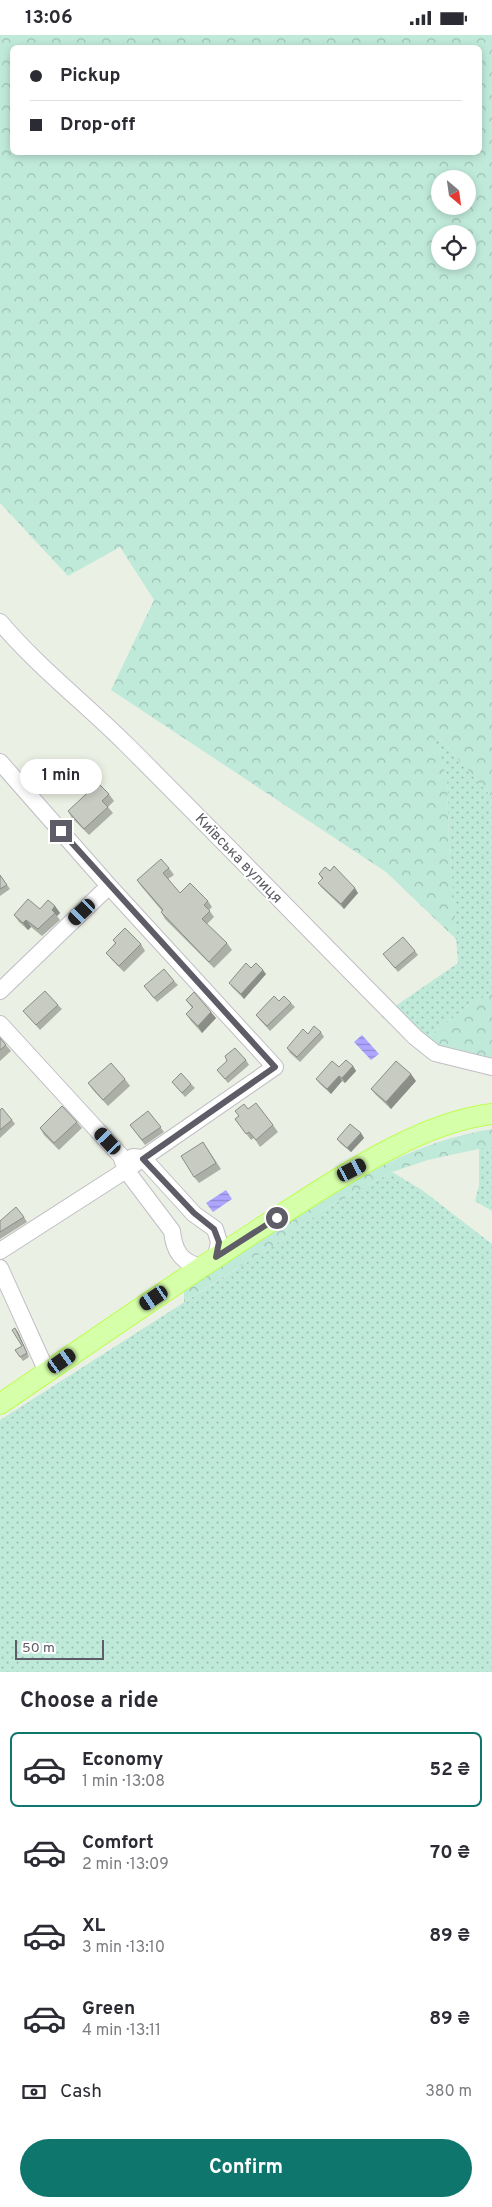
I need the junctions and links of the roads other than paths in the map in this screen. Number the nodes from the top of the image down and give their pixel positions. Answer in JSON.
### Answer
{"nodes":[{"id":1,"x":0,"y":622,"type":"edge"},
{"id":2,"x":0,"y":762,"type":"edge"},
{"id":3,"x":109,"y":886,"type":"junction"},
{"id":4,"x":0,"y":991,"type":"edge"},
{"id":5,"x":0,"y":1024,"type":"edge"},
{"id":6,"x":492,"y":1067,"type":"edge"},
{"id":7,"x":492,"y":1114,"type":"edge"},
{"id":8,"x":143,"y":1159,"type":"junction"},
{"id":9,"x":124,"y":1163,"type":"junction"},
{"id":10,"x":194,"y":1213,"type":"junction"},
{"id":11,"x":172,"y":1231,"type":"junction"},
{"id":12,"x":0,"y":1251,"type":"edge"},
{"id":13,"x":209,"y":1262,"type":"junction"},
{"id":14,"x":0,"y":1268,"type":"edge"},
{"id":15,"x":47,"y":1371,"type":"junction"},
{"id":16,"x":0,"y":1404,"type":"edge"}],
"edges":[{"from":1,"to":6,"type":"street","name":"Київська вулиця"},
{"from":2,"to":3,"type":"street"},
{"from":3,"to":4,"type":"street"},
{"from":3,"to":8,"type":"street"},
{"from":5,"to":9,"type":"street"},
{"from":7,"to":13,"type":"main road"},
{"from":8,"to":9,"type":"street"},
{"from":8,"to":10,"type":"street"},
{"from":9,"to":11,"type":"street"},
{"from":9,"to":12,"type":"street"},
{"from":10,"to":11,"type":"street"},
{"from":10,"to":13,"type":"street"},
{"from":11,"to":13,"type":"street"},
{"from":13,"to":15,"type":"main road"},
{"from":14,"to":15,"type":"street"},
{"from":15,"to":16,"type":"main road"}]}
